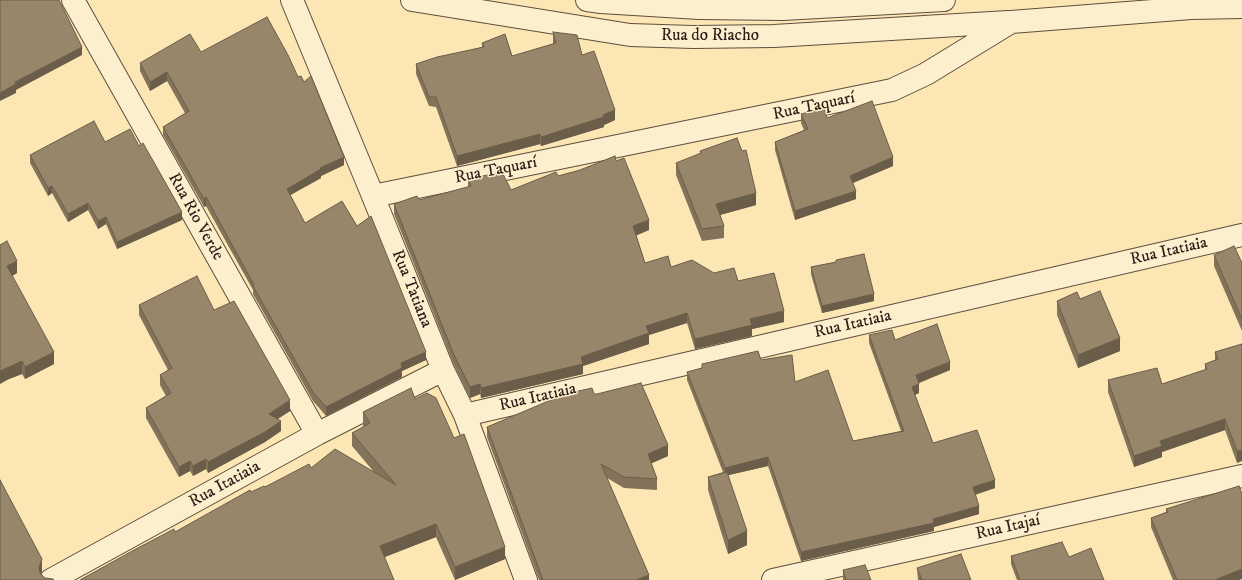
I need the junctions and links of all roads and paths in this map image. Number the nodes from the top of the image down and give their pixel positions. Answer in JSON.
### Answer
{"nodes":[{"id":1,"x":73,"y":0,"type":"edge"},
{"id":2,"x":292,"y":0,"type":"edge"},
{"id":3,"x":412,"y":0,"type":"edge"},
{"id":4,"x":588,"y":0,"type":"edge"},
{"id":5,"x":944,"y":0,"type":"edge"},
{"id":6,"x":1242,"y":7,"type":"edge"},
{"id":7,"x":1011,"y":22,"type":"junction"},
{"id":8,"x":374,"y":196,"type":"junction"},
{"id":9,"x":1242,"y":235,"type":"edge"},
{"id":10,"x":443,"y":370,"type":"junction"},
{"id":11,"x":465,"y":415,"type":"junction"},
{"id":12,"x":318,"y":434,"type":"junction"},
{"id":13,"x":1242,"y":476,"type":"edge"},
{"id":14,"x":51,"y":580,"type":"edge"},
{"id":15,"x":526,"y":580,"type":"edge"},
{"id":16,"x":773,"y":580,"type":"edge"}],
"edges":[{"from":1,"to":12,"type":"street","name":"Rua Rio Verde"},
{"from":2,"to":8,"type":"street","name":"Rua Tatiana"},
{"from":3,"to":7,"type":"street","name":"Rua do Riacho"},
{"from":4,"to":5,"type":"street"},
{"from":6,"to":7,"type":"street","name":"Rua Taquarí"},
{"from":7,"to":8,"type":"street","name":"Rua Taquarí"},
{"from":8,"to":10,"type":"street","name":"Rua Tatiana"},
{"from":9,"to":11,"type":"street","name":"Rua Itatiaia"},
{"from":10,"to":11,"type":"street","name":"Rua Tatiana"},
{"from":10,"to":12,"type":"street","name":"Rua Itatiaia"},
{"from":11,"to":15,"type":"street","name":"Rua Tatiana"},
{"from":12,"to":14,"type":"street","name":"Rua Itatiaia"},
{"from":13,"to":16,"type":"street","name":"Rua Itajaí"}]}
